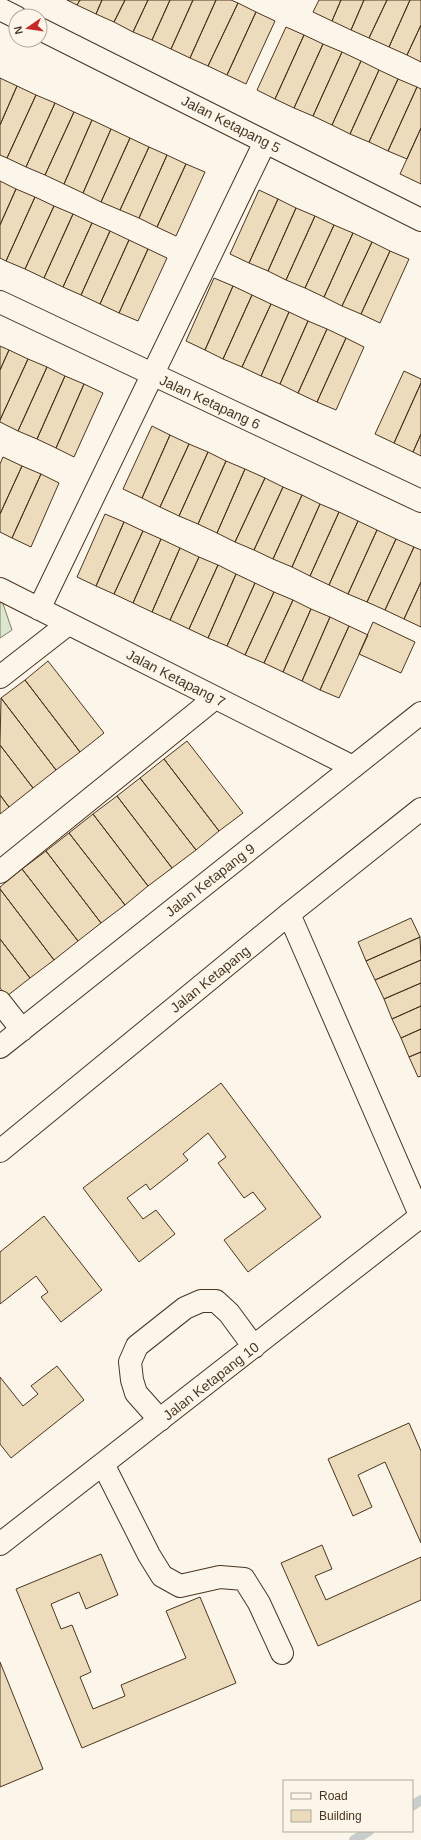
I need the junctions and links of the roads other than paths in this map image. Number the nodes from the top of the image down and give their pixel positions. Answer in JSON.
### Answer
{"nodes":[{"id":1,"x":48,"y":33,"type":"edge"},
{"id":2,"x":265,"y":142,"type":"junction"},
{"id":3,"x":421,"y":220,"type":"edge"},
{"id":4,"x":0,"y":302,"type":"edge"},
{"id":5,"x":152,"y":374,"type":"junction"},
{"id":6,"x":421,"y":501,"type":"edge"},
{"id":7,"x":0,"y":589,"type":"edge"},
{"id":8,"x":39,"y":609,"type":"junction"},
{"id":9,"x":68,"y":624,"type":"junction"},
{"id":10,"x":0,"y":677,"type":"edge"},
{"id":11,"x":215,"y":698,"type":"junction"},
{"id":12,"x":421,"y":713,"type":"edge"},
{"id":13,"x":353,"y":767,"type":"junction"},
{"id":14,"x":421,"y":809,"type":"edge"},
{"id":15,"x":0,"y":872,"type":"edge"},
{"id":16,"x":289,"y":914,"type":"junction"},
{"id":17,"x":0,"y":1002,"type":"edge"},
{"id":18,"x":22,"y":1030,"type":"junction"},
{"id":19,"x":0,"y":1047,"type":"edge"},
{"id":20,"x":0,"y":1151,"type":"edge"},
{"id":21,"x":421,"y":1217,"type":"edge"},
{"id":22,"x":254,"y":1347,"type":"junction"},
{"id":23,"x":160,"y":1420,"type":"junction"},
{"id":24,"x":103,"y":1464,"type":"junction"},
{"id":25,"x":3,"y":1536,"type":"edge"},
{"id":26,"x":282,"y":1653,"type":"dead end"}],
"edges":[{"from":1,"to":2,"type":"street","name":"Jalan Ketapang 5"},
{"from":2,"to":3,"type":"street","name":"Jalan Ketapang 5"},
{"from":2,"to":5,"type":"street"},
{"from":4,"to":5,"type":"street","name":"Jalan Ketapang 6"},
{"from":5,"to":6,"type":"street","name":"Jalan Ketapang 6"},
{"from":5,"to":8,"type":"street"},
{"from":7,"to":8,"type":"street","name":"Jalan Ketapang 7"},
{"from":8,"to":9,"type":"street","name":"Jalan Ketapang 7"},
{"from":9,"to":10,"type":"street"},
{"from":9,"to":11,"type":"street","name":"Jalan Ketapang 7"},
{"from":11,"to":13,"type":"street","name":"Jalan Ketapang 7"},
{"from":11,"to":15,"type":"street"},
{"from":12,"to":13,"type":"street","name":"Jalan Ketapang 9"},
{"from":13,"to":18,"type":"street","name":"Jalan Ketapang 9"},
{"from":14,"to":16,"type":"street","name":"Jalan Ketapang"},
{"from":16,"to":20,"type":"street","name":"Jalan Ketapang"},
{"from":16,"to":21,"type":"street"},
{"from":17,"to":18,"type":"street"},
{"from":18,"to":19,"type":"street","name":"Jalan Ketapang 9"},
{"from":21,"to":22,"type":"street","name":"Jalan Ketapang 10"},
{"from":22,"to":23,"type":"street","name":"Jalan Ketapang 10"},
{"from":22,"to":23,"type":"street"},
{"from":23,"to":24,"type":"street","name":"Jalan Ketapang 10"},
{"from":24,"to":25,"type":"street","name":"Jalan Ketapang 10"},
{"from":24,"to":26,"type":"street"}]}
